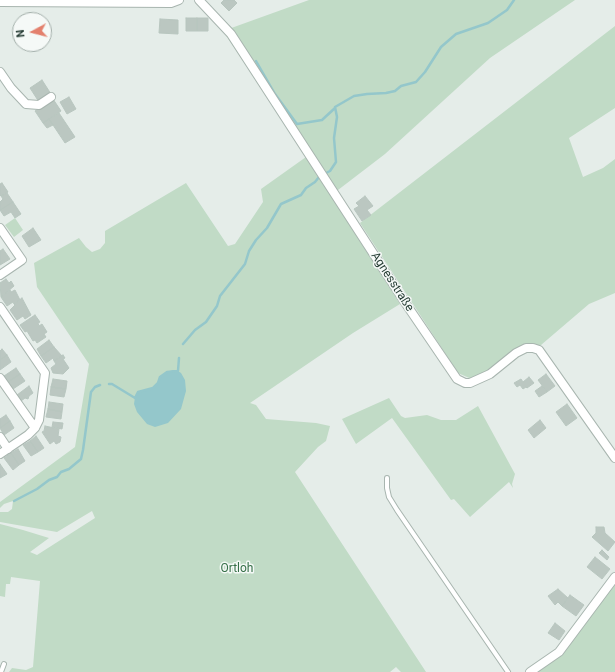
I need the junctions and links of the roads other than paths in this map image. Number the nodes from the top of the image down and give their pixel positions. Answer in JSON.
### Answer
{"nodes":[{"id":1,"x":179,"y":0,"type":"edge"},
{"id":2,"x":199,"y":0,"type":"edge"},
{"id":3,"x":46,"y":1,"type":"edge"},
{"id":4,"x":0,"y":2,"type":"edge"},
{"id":5,"x":0,"y":72,"type":"edge"},
{"id":6,"x":51,"y":97,"type":"dead end"},
{"id":7,"x":0,"y":228,"type":"edge"},
{"id":8,"x":0,"y":275,"type":"edge"},
{"id":9,"x":0,"y":306,"type":"edge"},
{"id":10,"x":0,"y":378,"type":"edge"},
{"id":11,"x":35,"y":428,"type":"junction"},
{"id":12,"x":0,"y":437,"type":"edge"},
{"id":13,"x":8,"y":449,"type":"junction"},
{"id":14,"x":0,"y":454,"type":"edge"},
{"id":15,"x":615,"y":458,"type":"edge"},
{"id":16,"x":387,"y":478,"type":"dead end"},
{"id":17,"x":615,"y":577,"type":"edge"},
{"id":18,"x":4,"y":664,"type":"dead end"},
{"id":19,"x":1,"y":672,"type":"edge"},
{"id":20,"x":508,"y":672,"type":"edge"},
{"id":21,"x":530,"y":672,"type":"edge"}],
"edges":[{"from":1,"to":3,"type":"street"},
{"from":2,"to":15,"type":"street","name":"Agnesstraße"},
{"from":3,"to":4,"type":"street"},
{"from":5,"to":6,"type":"street"},
{"from":7,"to":8,"type":"street"},
{"from":9,"to":11,"type":"street"},
{"from":10,"to":11,"type":"street"},
{"from":11,"to":13,"type":"street"},
{"from":12,"to":13,"type":"street"},
{"from":13,"to":14,"type":"street"},
{"from":16,"to":20,"type":"lane"},
{"from":17,"to":21,"type":"street"},
{"from":18,"to":19,"type":"lane"}]}
